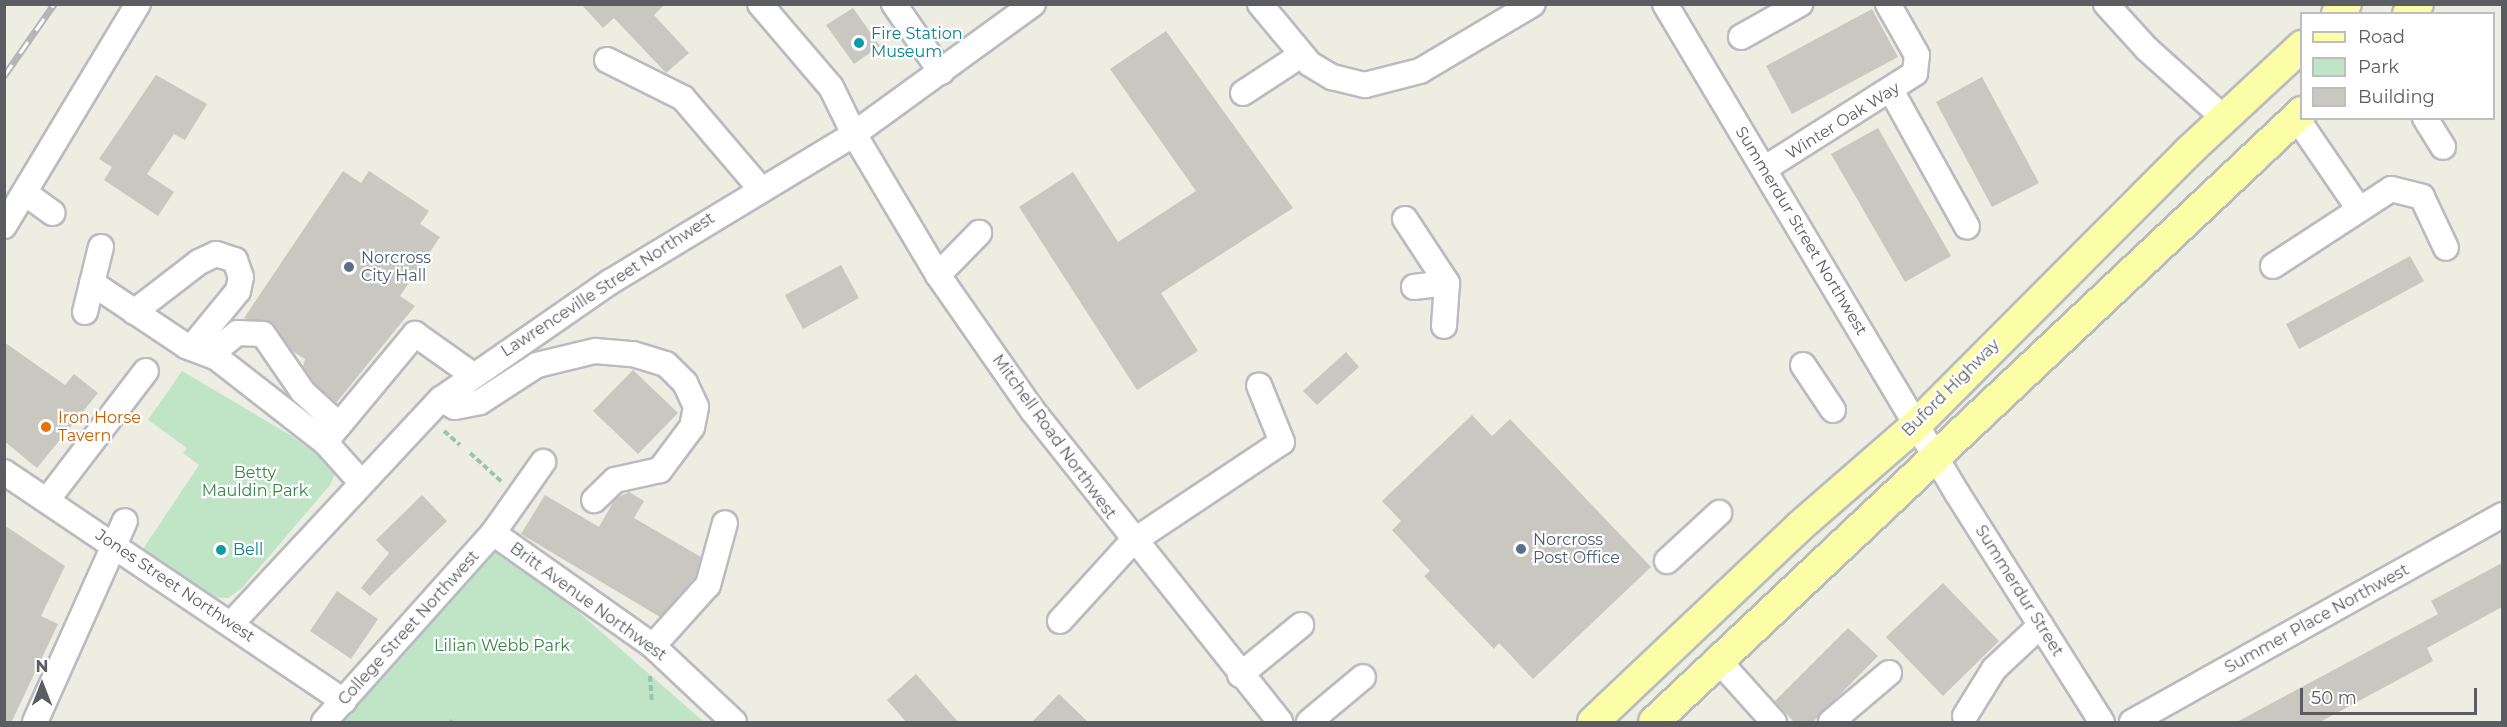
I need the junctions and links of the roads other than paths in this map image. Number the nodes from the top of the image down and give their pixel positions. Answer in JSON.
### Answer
{"nodes":[{"id":1,"x":138,"y":4,"type":"edge"},
{"id":2,"x":760,"y":4,"type":"edge"},
{"id":3,"x":894,"y":4,"type":"edge"},
{"id":4,"x":1033,"y":4,"type":"edge"},
{"id":5,"x":1260,"y":4,"type":"edge"},
{"id":6,"x":1533,"y":4,"type":"edge"},
{"id":7,"x":1665,"y":4,"type":"edge"},
{"id":8,"x":1800,"y":4,"type":"edge"},
{"id":9,"x":1888,"y":4,"type":"edge"},
{"id":10,"x":2106,"y":4,"type":"edge"},
{"id":11,"x":1741,"y":37,"type":"dead end"},
{"id":12,"x":2300,"y":47,"type":"edge"},
{"id":13,"x":1300,"y":55,"type":"junction"},
{"id":14,"x":607,"y":60,"type":"dead end"},
{"id":15,"x":941,"y":72,"type":"junction"},
{"id":16,"x":1892,"y":92,"type":"junction"},
{"id":17,"x":1243,"y":93,"type":"dead end"},
{"id":18,"x":2299,"y":115,"type":"edge"},
{"id":19,"x":2224,"y":119,"type":"junction"},
{"id":20,"x":2302,"y":120,"type":"edge"},
{"id":21,"x":2426,"y":120,"type":"edge"},
{"id":22,"x":854,"y":134,"type":"junction"},
{"id":23,"x":2444,"y":147,"type":"dead end"},
{"id":24,"x":1764,"y":170,"type":"junction"},
{"id":25,"x":759,"y":188,"type":"junction"},
{"id":26,"x":25,"y":193,"type":"junction"},
{"id":27,"x":2360,"y":209,"type":"junction"},
{"id":28,"x":53,"y":213,"type":"dead end"},
{"id":29,"x":1405,"y":219,"type":"dead end"},
{"id":30,"x":4,"y":226,"type":"edge"},
{"id":31,"x":1967,"y":227,"type":"dead end"},
{"id":32,"x":979,"y":232,"type":"dead end"},
{"id":33,"x":101,"y":247,"type":"dead end"},
{"id":34,"x":2446,"y":248,"type":"dead end"},
{"id":35,"x":2273,"y":266,"type":"dead end"},
{"id":36,"x":939,"y":275,"type":"junction"},
{"id":37,"x":92,"y":283,"type":"junction"},
{"id":38,"x":1447,"y":283,"type":"junction"},
{"id":39,"x":1414,"y":287,"type":"dead end"},
{"id":40,"x":85,"y":312,"type":"dead end"},
{"id":41,"x":134,"y":312,"type":"junction"},
{"id":42,"x":1444,"y":326,"type":"dead end"},
{"id":43,"x":191,"y":348,"type":"junction"},
{"id":44,"x":217,"y":358,"type":"junction"},
{"id":45,"x":1803,"y":365,"type":"dead end"},
{"id":46,"x":146,"y":371,"type":"dead end"},
{"id":47,"x":472,"y":375,"type":"junction"},
{"id":48,"x":1259,"y":385,"type":"dead end"},
{"id":49,"x":441,"y":399,"type":"junction"},
{"id":50,"x":1833,"y":410,"type":"dead end"},
{"id":51,"x":1916,"y":425,"type":"junction"},
{"id":52,"x":332,"y":434,"type":"junction"},
{"id":53,"x":1936,"y":458,"type":"junction"},
{"id":54,"x":543,"y":462,"type":"dead end"},
{"id":55,"x":4,"y":472,"type":"edge"},
{"id":56,"x":360,"y":481,"type":"junction"},
{"id":57,"x":48,"y":499,"type":"junction"},
{"id":58,"x":594,"y":500,"type":"dead end"},
{"id":59,"x":1719,"y":513,"type":"dead end"},
{"id":60,"x":2502,"y":514,"type":"edge"},
{"id":61,"x":125,"y":522,"type":"dead end"},
{"id":62,"x":725,"y":524,"type":"dead end"},
{"id":63,"x":494,"y":533,"type":"junction"},
{"id":64,"x":1132,"y":542,"type":"junction"},
{"id":65,"x":113,"y":544,"type":"junction"},
{"id":66,"x":1667,"y":561,"type":"dead end"},
{"id":67,"x":1060,"y":621,"type":"dead end"},
{"id":68,"x":231,"y":624,"type":"junction"},
{"id":69,"x":1300,"y":625,"type":"dead end"},
{"id":70,"x":2041,"y":625,"type":"junction"},
{"id":71,"x":653,"y":646,"type":"junction"},
{"id":72,"x":1719,"y":661,"type":"junction"},
{"id":73,"x":1889,"y":673,"type":"dead end"},
{"id":74,"x":1240,"y":675,"type":"junction"},
{"id":75,"x":1363,"y":677,"type":"dead end"},
{"id":76,"x":344,"y":701,"type":"junction"},
{"id":77,"x":1965,"y":716,"type":"dead end"},
{"id":78,"x":35,"y":723,"type":"edge"},
{"id":79,"x":324,"y":723,"type":"edge"},
{"id":80,"x":734,"y":723,"type":"edge"},
{"id":81,"x":1280,"y":723,"type":"edge"},
{"id":82,"x":1309,"y":723,"type":"edge"},
{"id":83,"x":1593,"y":723,"type":"edge"},
{"id":84,"x":1654,"y":723,"type":"edge"},
{"id":85,"x":1774,"y":723,"type":"edge"},
{"id":86,"x":1831,"y":723,"type":"edge"},
{"id":87,"x":2102,"y":723,"type":"edge"},
{"id":88,"x":2132,"y":723,"type":"edge"}],
"edges":[{"from":1,"to":26,"type":"street"},
{"from":2,"to":22,"type":"street","name":"Mitchell Road Northwest"},
{"from":3,"to":15,"type":"street"},
{"from":4,"to":15,"type":"street","name":"Lawrenceville Street Northwest"},
{"from":5,"to":13,"type":"street"},
{"from":6,"to":13,"type":"street"},
{"from":7,"to":24,"type":"street","name":"Summerdur Street Northwest"},
{"from":8,"to":11,"type":"street"},
{"from":9,"to":16,"type":"street","name":"Winter Oak Way"},
{"from":10,"to":19,"type":"street"},
{"from":12,"to":19,"type":"main road","name":"Buford Highway"},
{"from":13,"to":17,"type":"street"},
{"from":14,"to":25,"type":"street"},
{"from":15,"to":22,"type":"street","name":"Lawrenceville Street Northwest"},
{"from":16,"to":24,"type":"street","name":"Winter Oak Way"},
{"from":16,"to":31,"type":"street"},
{"from":18,"to":53,"type":"main road"},
{"from":19,"to":51,"type":"main road","name":"Buford Highway"},
{"from":20,"to":27,"type":"street"},
{"from":21,"to":23,"type":"street"},
{"from":22,"to":25,"type":"street","name":"Lawrenceville Street Northwest"},
{"from":22,"to":36,"type":"street","name":"Mitchell Road Northwest"},
{"from":24,"to":51,"type":"street","name":"Summerdur Street Northwest"},
{"from":25,"to":47,"type":"street","name":"Lawrenceville Street Northwest"},
{"from":26,"to":28,"type":"street"},
{"from":26,"to":30,"type":"street"},
{"from":27,"to":34,"type":"street"},
{"from":27,"to":35,"type":"street"},
{"from":29,"to":38,"type":"street"},
{"from":32,"to":36,"type":"street"},
{"from":33,"to":37,"type":"street"},
{"from":36,"to":64,"type":"street","name":"Mitchell Road Northwest"},
{"from":37,"to":40,"type":"street"},
{"from":37,"to":41,"type":"street"},
{"from":38,"to":39,"type":"street"},
{"from":38,"to":42,"type":"street"},
{"from":41,"to":43,"type":"street"},
{"from":41,"to":43,"type":"street"},
{"from":43,"to":44,"type":"street"},
{"from":44,"to":52,"type":"street"},
{"from":44,"to":52,"type":"street"},
{"from":45,"to":50,"type":"street"},
{"from":46,"to":57,"type":"street"},
{"from":47,"to":49,"type":"street","name":"Lawrenceville Street Northwest"},
{"from":47,"to":52,"type":"street"},
{"from":48,"to":64,"type":"street"},
{"from":49,"to":56,"type":"street","name":"Lawrenceville Street Northwest"},
{"from":49,"to":58,"type":"street"},
{"from":51,"to":53,"type":"street","name":"Summerdur Street Northwest"},
{"from":51,"to":83,"type":"main road","name":"Buford Highway"},
{"from":52,"to":56,"type":"street"},
{"from":53,"to":70,"type":"street","name":"Summerdur Street"},
{"from":53,"to":72,"type":"main road"},
{"from":54,"to":63,"type":"street","name":"College Street Northwest"},
{"from":55,"to":57,"type":"street","name":"Jones Street Northwest"},
{"from":56,"to":68,"type":"street","name":"Lawrenceville Street Northwest"},
{"from":57,"to":65,"type":"street","name":"Jones Street Northwest"},
{"from":59,"to":66,"type":"street"},
{"from":60,"to":88,"type":"street","name":"Summer Place Northwest"},
{"from":61,"to":65,"type":"street"},
{"from":62,"to":71,"type":"street"},
{"from":63,"to":71,"type":"street","name":"Britt Avenue Northwest"},
{"from":63,"to":76,"type":"street","name":"College Street Northwest"},
{"from":64,"to":67,"type":"street"},
{"from":64,"to":74,"type":"street","name":"Mitchell Road Northwest"},
{"from":65,"to":68,"type":"street","name":"Jones Street Northwest"},
{"from":65,"to":78,"type":"street"},
{"from":68,"to":76,"type":"street","name":"Jones Street Northwest"},
{"from":69,"to":74,"type":"street"},
{"from":70,"to":77,"type":"street"},
{"from":70,"to":87,"type":"street","name":"Summerdur Street"},
{"from":71,"to":80,"type":"street","name":"Britt Avenue Northwest"},
{"from":72,"to":84,"type":"main road"},
{"from":72,"to":85,"type":"street"},
{"from":73,"to":86,"type":"street"},
{"from":74,"to":81,"type":"street","name":"Mitchell Road Northwest"},
{"from":75,"to":82,"type":"street"},
{"from":76,"to":79,"type":"street","name":"College Street Northwest"}]}
